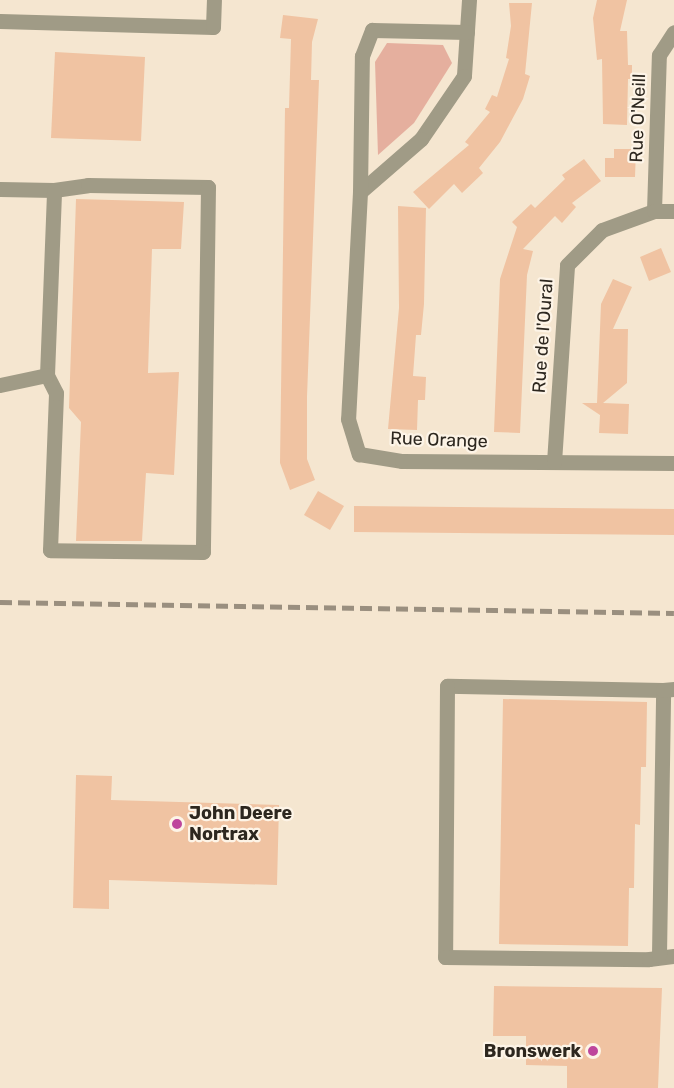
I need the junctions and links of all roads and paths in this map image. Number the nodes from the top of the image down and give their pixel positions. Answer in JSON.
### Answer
{"nodes":[{"id":1,"x":214,"y":0,"type":"edge"},
{"id":2,"x":469,"y":0,"type":"edge"},
{"id":3,"x":0,"y":21,"type":"edge"},
{"id":4,"x":467,"y":32,"type":"junction"},
{"id":5,"x":674,"y":32,"type":"edge"},
{"id":6,"x":0,"y":189,"type":"edge"},
{"id":7,"x":54,"y":190,"type":"junction"},
{"id":8,"x":360,"y":192,"type":"junction"},
{"id":9,"x":654,"y":211,"type":"junction"},
{"id":10,"x":674,"y":211,"type":"edge"},
{"id":11,"x":47,"y":375,"type":"junction"},
{"id":12,"x":0,"y":385,"type":"edge"},
{"id":13,"x":554,"y":462,"type":"junction"},
{"id":14,"x":674,"y":463,"type":"edge"},
{"id":15,"x":669,"y":690,"type":"edge"},
{"id":16,"x":667,"y":956,"type":"edge"}],
"edges":[{"from":1,"to":3,"type":"street"},
{"from":2,"to":4,"type":"street"},
{"from":4,"to":8,"type":"street"},
{"from":4,"to":8,"type":"street","name":"Rue Orange"},
{"from":5,"to":9,"type":"street","name":"Rue O'Neill"},
{"from":6,"to":7,"type":"street"},
{"from":7,"to":11,"type":"street"},
{"from":7,"to":11,"type":"street"},
{"from":8,"to":13,"type":"street","name":"Rue Orange"},
{"from":9,"to":10,"type":"street","name":"Rue de l'Oural"},
{"from":9,"to":13,"type":"street","name":"Rue de l'Oural"},
{"from":11,"to":12,"type":"street"},
{"from":13,"to":14,"type":"street","name":"Rue Orange"},
{"from":15,"to":16,"type":"street"},
{"from":15,"to":16,"type":"street"}]}
